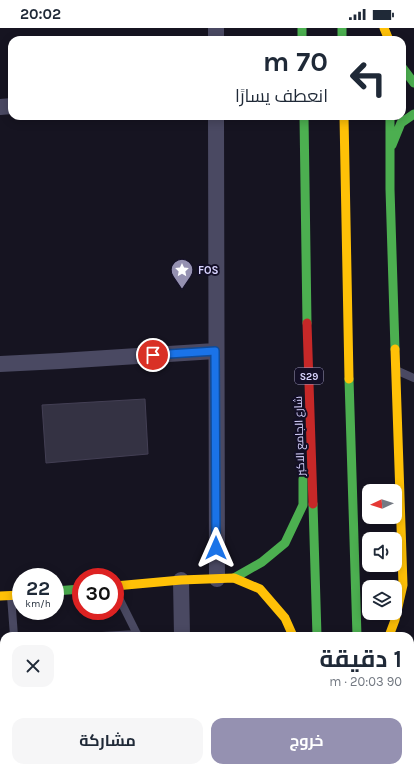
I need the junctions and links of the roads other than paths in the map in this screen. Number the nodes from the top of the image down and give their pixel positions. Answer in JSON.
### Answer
{"nodes":[{"id":1,"x":406,"y":72,"type":"edge"},
{"id":2,"x":414,"y":83,"type":"edge"},
{"id":3,"x":216,"y":120,"type":"edge"},
{"id":4,"x":304,"y":120,"type":"edge"},
{"id":5,"x":344,"y":120,"type":"edge"},
{"id":6,"x":390,"y":120,"type":"edge"},
{"id":7,"x":405,"y":120,"type":"edge"},
{"id":8,"x":391,"y":148,"type":"junction"},
{"id":9,"x":215,"y":351,"type":"junction"},
{"id":10,"x":0,"y":364,"type":"edge"},
{"id":11,"x":396,"y":370,"type":"junction"},
{"id":12,"x":414,"y":378,"type":"edge"},
{"id":13,"x":309,"y":394,"type":"junction"},
{"id":14,"x":216,"y":578,"type":"junction"},
{"id":15,"x":234,"y":578,"type":"junction"},
{"id":16,"x":180,"y":580,"type":"junction"},
{"id":17,"x":124,"y":585,"type":"edge"},
{"id":18,"x":11,"y":595,"type":"joint"},
{"id":19,"x":0,"y":596,"type":"edge"},
{"id":20,"x":124,"y":608,"type":"edge"},
{"id":21,"x":14,"y":632,"type":"edge"},
{"id":22,"x":136,"y":632,"type":"edge"},
{"id":23,"x":182,"y":632,"type":"edge"},
{"id":24,"x":291,"y":632,"type":"edge"},
{"id":25,"x":317,"y":632,"type":"edge"},
{"id":26,"x":357,"y":632,"type":"edge"},
{"id":27,"x":390,"y":632,"type":"edge"}],
"edges":[{"from":1,"to":2,"type":"street"},
{"from":3,"to":9,"type":"street"},
{"from":4,"to":13,"type":"street","name":"شارع الجامع الاكبر","number":"S29"},
{"from":5,"to":26,"type":"street"},
{"from":6,"to":8,"type":"street"},
{"from":7,"to":8,"type":"street"},
{"from":8,"to":11,"type":"street"},
{"from":9,"to":10,"type":"street"},
{"from":9,"to":14,"type":"street"},
{"from":11,"to":12,"type":"lane"},
{"from":11,"to":27,"type":"street"},
{"from":13,"to":15,"type":"street"},
{"from":13,"to":25,"type":"street","name":"شارع الجامع الاكبر","number":"S29"},
{"from":14,"to":15,"type":"street"},
{"from":14,"to":16,"type":"street"},
{"from":15,"to":24,"type":"street"},
{"from":16,"to":17,"type":"street"},
{"from":16,"to":23,"type":"street"},
{"from":18,"to":19,"type":"street"},
{"from":18,"to":21,"type":"lane"},
{"from":20,"to":22,"type":"lane"}]}
